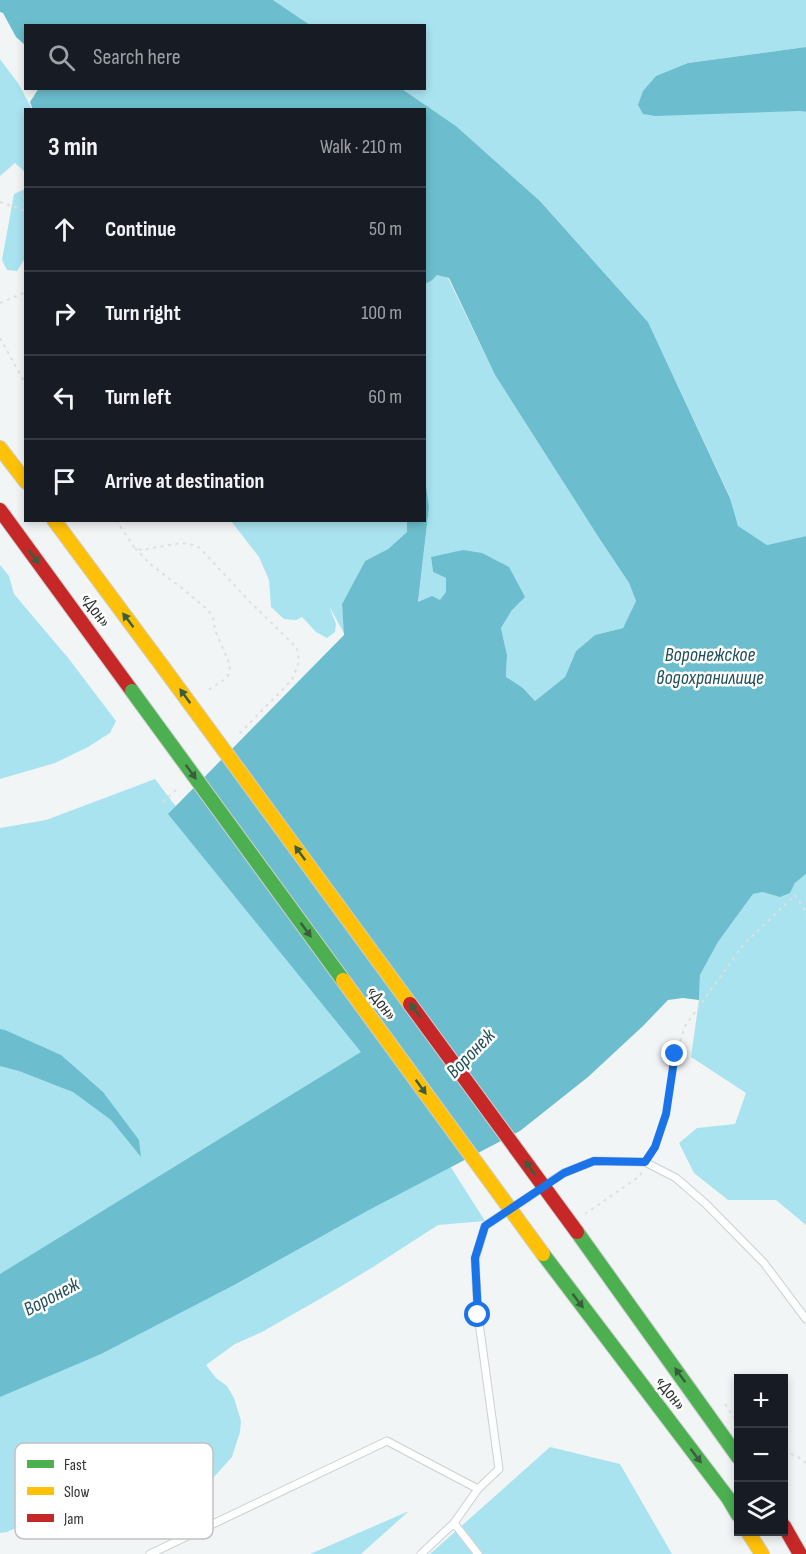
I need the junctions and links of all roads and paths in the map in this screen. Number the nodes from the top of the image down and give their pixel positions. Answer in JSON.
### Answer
{"nodes":[{"id":1,"x":0,"y":202,"type":"edge"},
{"id":2,"x":24,"y":210,"type":"edge"},
{"id":3,"x":24,"y":293,"type":"edge"},
{"id":4,"x":0,"y":303,"type":"edge"},
{"id":5,"x":0,"y":338,"type":"edge"},
{"id":6,"x":24,"y":381,"type":"edge"},
{"id":7,"x":0,"y":448,"type":"edge"},
{"id":8,"x":24,"y":479,"type":"edge"},
{"id":9,"x":0,"y":510,"type":"edge"},
{"id":10,"x":55,"y":522,"type":"edge"},
{"id":11,"x":117,"y":522,"type":"edge"},
{"id":12,"x":134,"y":547,"type":"junction"},
{"id":13,"x":201,"y":695,"type":"dead end"},
{"id":14,"x":238,"y":735,"type":"dead end"},
{"id":15,"x":184,"y":782,"type":"dead end"},
{"id":16,"x":163,"y":802,"type":"dead end"},
{"id":17,"x":806,"y":915,"type":"edge"},
{"id":18,"x":645,"y":1162,"type":"junction"},
{"id":19,"x":582,"y":1216,"type":"dead end"},
{"id":20,"x":806,"y":1319,"type":"edge"},
{"id":21,"x":734,"y":1450,"type":"edge"},
{"id":22,"x":788,"y":1453,"type":"edge"},
{"id":23,"x":806,"y":1463,"type":"edge"},
{"id":24,"x":478,"y":1489,"type":"junction"},
{"id":25,"x":734,"y":1508,"type":"edge"},
{"id":26,"x":454,"y":1523,"type":"junction"},
{"id":27,"x":213,"y":1524,"type":"edge"},
{"id":28,"x":788,"y":1534,"type":"edge"},
{"id":29,"x":751,"y":1536,"type":"edge"},
{"id":30,"x":181,"y":1539,"type":"edge"},
{"id":31,"x":150,"y":1554,"type":"edge"},
{"id":32,"x":420,"y":1554,"type":"edge"},
{"id":33,"x":478,"y":1554,"type":"edge"},
{"id":34,"x":762,"y":1554,"type":"edge"},
{"id":35,"x":800,"y":1554,"type":"edge"}],
"edges":[{"from":1,"to":2,"type":"path"},
{"from":3,"to":4,"type":"path"},
{"from":5,"to":6,"type":"path"},
{"from":7,"to":8,"type":"highway"},
{"from":9,"to":25,"type":"highway","name":"«Дон»","one_way":true,"bridge":true},
{"from":21,"to":10,"type":"highway","name":"«Дон»","one_way":true,"bridge":true},
{"from":11,"to":12,"type":"path"},
{"from":12,"to":13,"type":"path"},
{"from":12,"to":14,"type":"path"},
{"from":15,"to":16,"type":"path"},
{"from":17,"to":18,"type":"path"},
{"from":18,"to":19,"type":"path"},
{"from":18,"to":20,"type":"lane"},
{"from":18,"to":24,"type":"lane"},
{"from":22,"to":23,"type":"path"},
{"from":24,"to":26,"type":"lane"},
{"from":24,"to":27,"type":"lane"},
{"from":26,"to":32,"type":"lane"},
{"from":26,"to":33,"type":"lane"},
{"from":28,"to":35,"type":"highway"},
{"from":29,"to":34,"type":"highway"},
{"from":30,"to":31,"type":"lane"}]}
